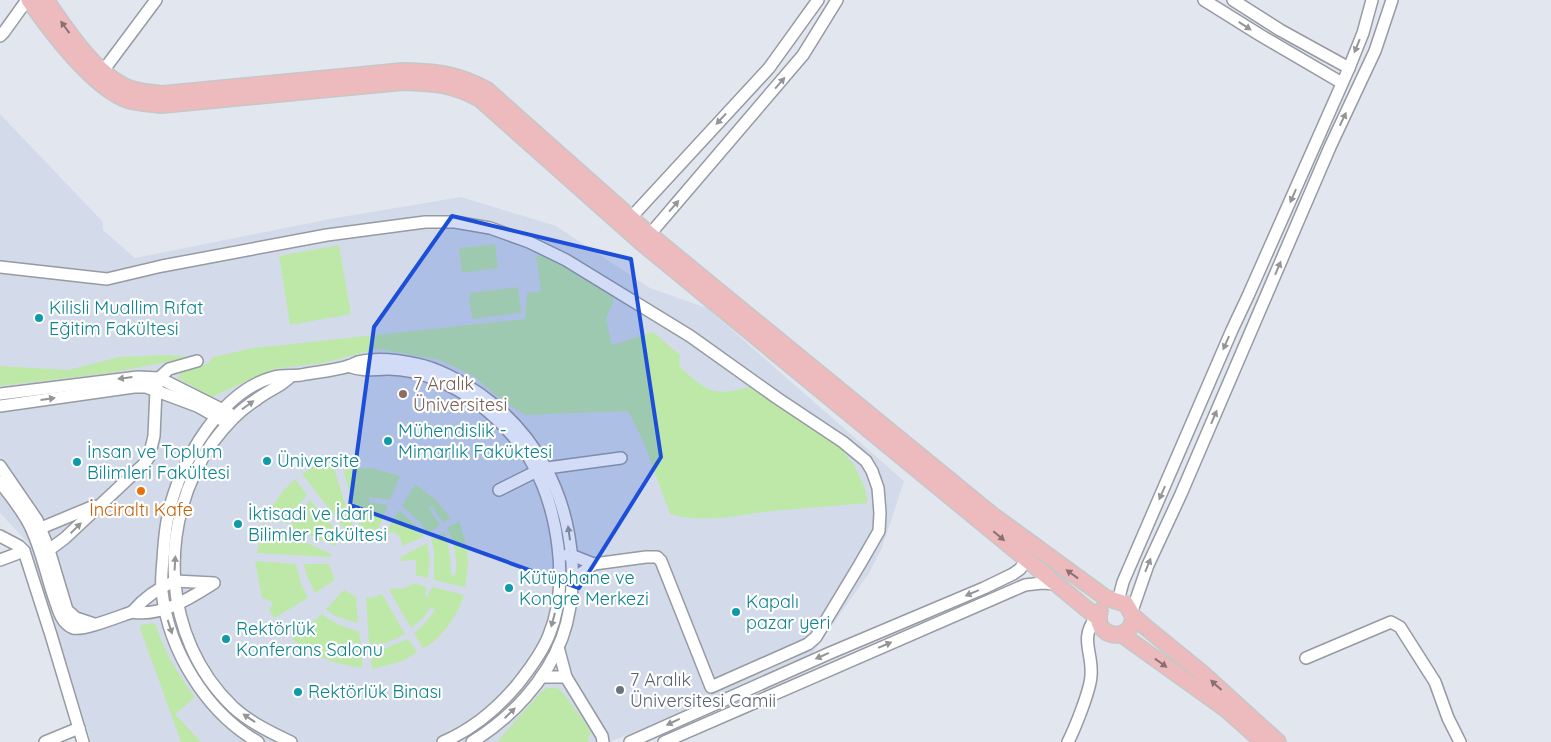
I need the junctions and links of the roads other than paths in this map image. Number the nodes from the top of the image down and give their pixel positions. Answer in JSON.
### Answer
{"nodes":[{"id":1,"x":156,"y":0,"type":"edge"},
{"id":2,"x":818,"y":0,"type":"edge"},
{"id":3,"x":837,"y":0,"type":"edge"},
{"id":4,"x":1204,"y":0,"type":"edge"},
{"id":5,"x":1233,"y":0,"type":"edge"},
{"id":6,"x":1372,"y":0,"type":"edge"},
{"id":7,"x":1392,"y":0,"type":"edge"},
{"id":8,"x":35,"y":2,"type":"edge"},
{"id":9,"x":0,"y":36,"type":"edge"},
{"id":10,"x":1349,"y":68,"type":"junction"},
{"id":11,"x":103,"y":71,"type":"junction"},
{"id":12,"x":1342,"y":84,"type":"junction"},
{"id":13,"x":627,"y":222,"type":"junction"},
{"id":14,"x":646,"y":239,"type":"junction"},
{"id":15,"x":0,"y":266,"type":"edge"},
{"id":16,"x":197,"y":361,"type":"dead end"},
{"id":17,"x":290,"y":377,"type":"junction"},
{"id":18,"x":159,"y":378,"type":"junction"},
{"id":19,"x":156,"y":390,"type":"junction"},
{"id":20,"x":0,"y":394,"type":"edge"},
{"id":21,"x":0,"y":406,"type":"edge"},
{"id":22,"x":220,"y":412,"type":"junction"},
{"id":23,"x":231,"y":421,"type":"junction"},
{"id":24,"x":621,"y":458,"type":"dead end"},
{"id":25,"x":0,"y":466,"type":"edge"},
{"id":26,"x":542,"y":470,"type":"junction"},
{"id":27,"x":0,"y":482,"type":"edge"},
{"id":28,"x":499,"y":490,"type":"dead end"},
{"id":29,"x":101,"y":504,"type":"junction"},
{"id":30,"x":41,"y":528,"type":"junction"},
{"id":31,"x":0,"y":536,"type":"edge"},
{"id":32,"x":49,"y":550,"type":"junction"},
{"id":33,"x":24,"y":551,"type":"junction"},
{"id":34,"x":571,"y":555,"type":"junction"},
{"id":35,"x":558,"y":557,"type":"junction"},
{"id":36,"x":1027,"y":559,"type":"junction"},
{"id":37,"x":0,"y":560,"type":"edge"},
{"id":38,"x":594,"y":564,"type":"junction"},
{"id":39,"x":560,"y":579,"type":"junction"},
{"id":40,"x":573,"y":580,"type":"junction"},
{"id":41,"x":175,"y":581,"type":"junction"},
{"id":42,"x":1058,"y":584,"type":"junction"},
{"id":43,"x":162,"y":587,"type":"junction"},
{"id":44,"x":1115,"y":601,"type":"junction"},
{"id":45,"x":178,"y":605,"type":"junction"},
{"id":46,"x":165,"y":608,"type":"junction"},
{"id":47,"x":132,"y":612,"type":"junction"},
{"id":48,"x":1132,"y":614,"type":"junction"},
{"id":49,"x":1097,"y":618,"type":"junction"},
{"id":50,"x":94,"y":624,"type":"junction"},
{"id":51,"x":1121,"y":634,"type":"junction"},
{"id":52,"x":558,"y":647,"type":"junction"},
{"id":53,"x":1306,"y":658,"type":"dead end"},
{"id":54,"x":541,"y":677,"type":"junction"},
{"id":55,"x":566,"y":677,"type":"junction"},
{"id":56,"x":516,"y":686,"type":"junction"},
{"id":57,"x":526,"y":695,"type":"junction"},
{"id":58,"x":79,"y":728,"type":"junction"},
{"id":59,"x":668,"y":741,"type":"edge"},
{"id":60,"x":45,"y":742,"type":"edge"},
{"id":61,"x":83,"y":742,"type":"edge"},
{"id":62,"x":258,"y":742,"type":"edge"},
{"id":63,"x":292,"y":742,"type":"edge"},
{"id":64,"x":443,"y":742,"type":"edge"},
{"id":65,"x":472,"y":742,"type":"edge"},
{"id":66,"x":603,"y":742,"type":"edge"},
{"id":67,"x":630,"y":742,"type":"edge"},
{"id":68,"x":1068,"y":742,"type":"edge"},
{"id":69,"x":1263,"y":742,"type":"edge"},
{"id":70,"x":1278,"y":742,"type":"edge"},
{"id":71,"x":1460,"y":742,"type":"edge"}],
"edges":[{"from":1,"to":11,"type":"street"},
{"from":2,"to":13,"type":"street","one_way":true},
{"from":14,"to":3,"type":"street","one_way":true},
{"from":4,"to":12,"type":"street","one_way":true},
{"from":5,"to":10,"type":"street"},
{"from":6,"to":10,"type":"street","one_way":true},
{"from":48,"to":7,"type":"street","one_way":true},
{"from":8,"to":9,"type":"street"},
{"from":11,"to":8,"type":"main road","one_way":true},
{"from":8,"to":13,"type":"main road"},
{"from":10,"to":12,"type":"street"},
{"from":11,"to":13,"type":"main road"},
{"from":12,"to":44,"type":"street","one_way":true},
{"from":13,"to":14,"type":"main road"},
{"from":14,"to":36,"type":"main road","one_way":true},
{"from":44,"to":14,"type":"main road","one_way":true},
{"from":15,"to":38,"type":"street"},
{"from":16,"to":18,"type":"street"},
{"from":17,"to":22,"type":"street"},
{"from":23,"to":17,"type":"street","one_way":true},
{"from":17,"to":26,"type":"street"},
{"from":18,"to":19,"type":"street"},
{"from":18,"to":20,"type":"street","one_way":true},
{"from":18,"to":22,"type":"street"},
{"from":21,"to":19,"type":"street","one_way":true},
{"from":19,"to":22,"type":"street"},
{"from":19,"to":29,"type":"street"},
{"from":22,"to":23,"type":"street"},
{"from":22,"to":43,"type":"street"},
{"from":41,"to":23,"type":"street","one_way":true},
{"from":24,"to":26,"type":"street"},
{"from":25,"to":30,"type":"street"},
{"from":26,"to":28,"type":"street"},
{"from":34,"to":26,"type":"street","one_way":true},
{"from":26,"to":35,"type":"street"},
{"from":27,"to":50,"type":"street"},
{"from":29,"to":30,"type":"street"},
{"from":32,"to":29,"type":"street","one_way":true},
{"from":30,"to":32,"type":"street"},
{"from":31,"to":33,"type":"street"},
{"from":32,"to":50,"type":"street"},
{"from":33,"to":37,"type":"street"},
{"from":33,"to":58,"type":"street"},
{"from":34,"to":35,"type":"street"},
{"from":34,"to":38,"type":"street"},
{"from":34,"to":40,"type":"street"},
{"from":35,"to":39,"type":"street"},
{"from":36,"to":42,"type":"main road"},
{"from":36,"to":67,"type":"street","one_way":true},
{"from":38,"to":40,"type":"street"},
{"from":39,"to":40,"type":"street"},
{"from":39,"to":56,"type":"street","one_way":true},
{"from":40,"to":52,"type":"street"},
{"from":41,"to":43,"type":"street"},
{"from":41,"to":45,"type":"street"},
{"from":41,"to":45,"type":"street"},
{"from":42,"to":49,"type":"main road"},
{"from":59,"to":42,"type":"street","one_way":true},
{"from":43,"to":46,"type":"street"},
{"from":43,"to":47,"type":"street"},
{"from":44,"to":48,"type":"main road"},
{"from":44,"to":49,"type":"main road"},
{"from":45,"to":46,"type":"street"},
{"from":63,"to":45,"type":"street","one_way":true},
{"from":46,"to":47,"type":"street"},
{"from":46,"to":62,"type":"street","one_way":true},
{"from":47,"to":50,"type":"street"},
{"from":48,"to":51,"type":"main road"},
{"from":70,"to":48,"type":"main road","one_way":true},
{"from":49,"to":51,"type":"main road"},
{"from":49,"to":68,"type":"street"},
{"from":51,"to":69,"type":"main road","one_way":true},
{"from":52,"to":54,"type":"street"},
{"from":52,"to":55,"type":"street"},
{"from":53,"to":71,"type":"street"},
{"from":54,"to":55,"type":"street"},
{"from":54,"to":57,"type":"street"},
{"from":55,"to":66,"type":"street"},
{"from":56,"to":57,"type":"street"},
{"from":56,"to":64,"type":"street"},
{"from":65,"to":57,"type":"street","one_way":true},
{"from":58,"to":60,"type":"street"},
{"from":58,"to":61,"type":"street"}]}
